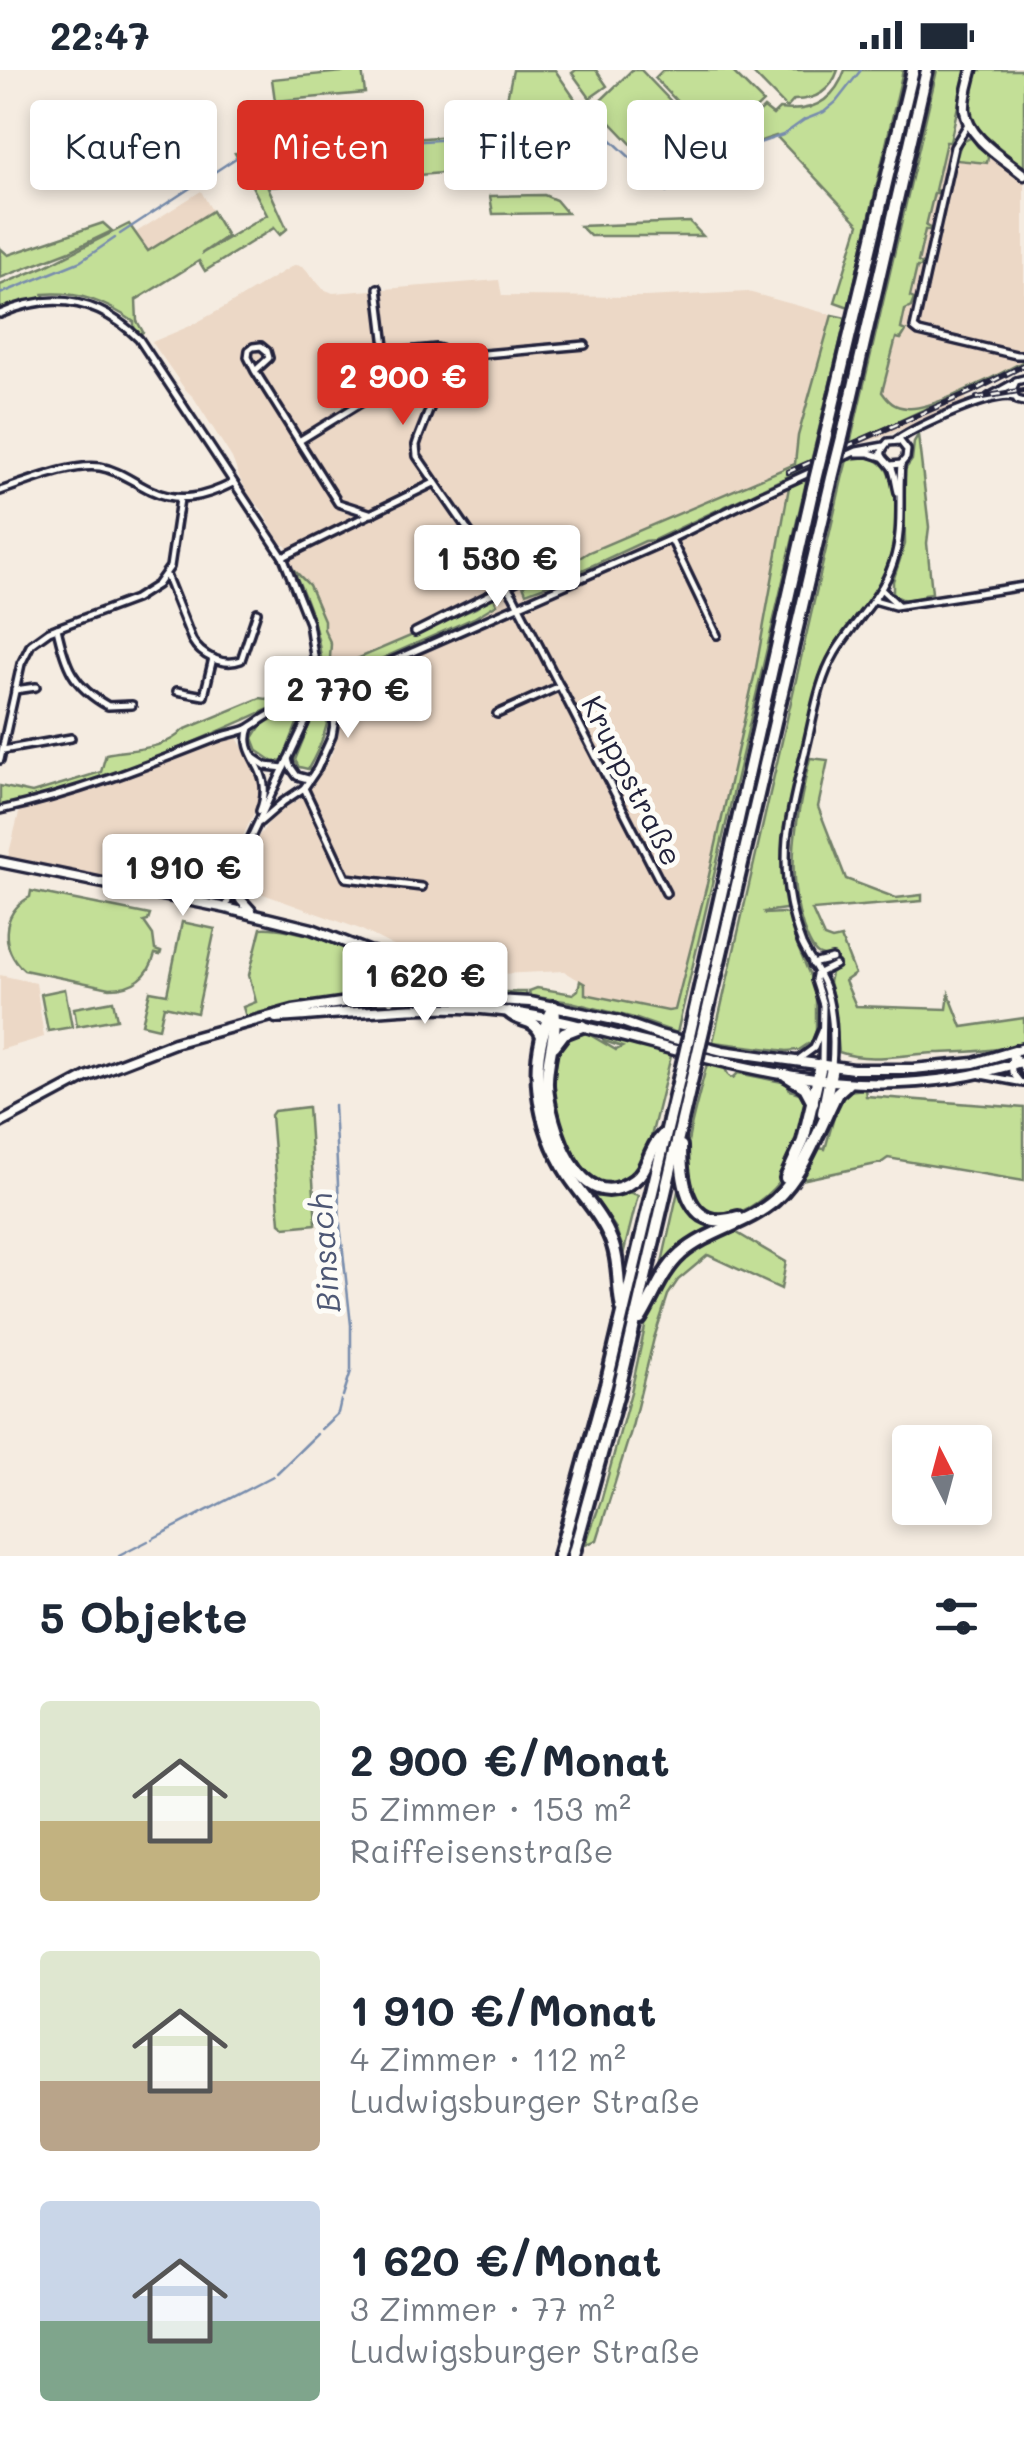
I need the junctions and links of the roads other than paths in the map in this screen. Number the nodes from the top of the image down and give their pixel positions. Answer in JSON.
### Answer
{"nodes":[{"id":1,"x":912,"y":70,"type":"edge"},
{"id":2,"x":927,"y":70,"type":"edge"},
{"id":3,"x":972,"y":70,"type":"edge"},
{"id":4,"x":969,"y":123,"type":"junction"},
{"id":5,"x":1024,"y":175,"type":"edge"},
{"id":6,"x":378,"y":288,"type":"dead end"},
{"id":7,"x":0,"y":314,"type":"edge"},
{"id":8,"x":585,"y":345,"type":"dead end"},
{"id":9,"x":1024,"y":355,"type":"edge"},
{"id":10,"x":386,"y":356,"type":"junction"},
{"id":11,"x":450,"y":357,"type":"junction"},
{"id":12,"x":255,"y":371,"type":"junction"},
{"id":13,"x":1020,"y":380,"type":"edge"},
{"id":14,"x":985,"y":400,"type":"junction"},
{"id":15,"x":1021,"y":402,"type":"edge"},
{"id":16,"x":917,"y":429,"type":"junction"},
{"id":17,"x":897,"y":440,"type":"junction"},
{"id":18,"x":298,"y":441,"type":"junction"},
{"id":19,"x":884,"y":446,"type":"junction"},
{"id":20,"x":906,"y":446,"type":"junction"},
{"id":21,"x":853,"y":453,"type":"junction"},
{"id":22,"x":882,"y":457,"type":"junction"},
{"id":23,"x":900,"y":464,"type":"junction"},
{"id":24,"x":891,"y":465,"type":"junction"},
{"id":25,"x":233,"y":483,"type":"junction"},
{"id":26,"x":434,"y":483,"type":"junction"},
{"id":27,"x":0,"y":491,"type":"edge"},
{"id":28,"x":899,"y":494,"type":"junction"},
{"id":29,"x":180,"y":499,"type":"junction"},
{"id":30,"x":366,"y":517,"type":"junction"},
{"id":31,"x":671,"y":539,"type":"junction"},
{"id":32,"x":282,"y":557,"type":"junction"},
{"id":33,"x":566,"y":561,"type":"dead end"},
{"id":34,"x":166,"y":575,"type":"junction"},
{"id":35,"x":507,"y":585,"type":"junction"},
{"id":36,"x":1024,"y":586,"type":"edge"},
{"id":37,"x":881,"y":590,"type":"junction"},
{"id":38,"x":874,"y":600,"type":"junction"},
{"id":39,"x":518,"y":605,"type":"junction"},
{"id":40,"x":898,"y":605,"type":"junction"},
{"id":41,"x":258,"y":612,"type":"dead end"},
{"id":42,"x":57,"y":628,"type":"junction"},
{"id":43,"x":415,"y":632,"type":"dead end"},
{"id":44,"x":717,"y":636,"type":"dead end"},
{"id":45,"x":212,"y":658,"type":"junction"},
{"id":46,"x":341,"y":684,"type":"junction"},
{"id":47,"x":36,"y":686,"type":"dead end"},
{"id":48,"x":560,"y":686,"type":"junction"},
{"id":49,"x":16,"y":690,"type":"junction"},
{"id":50,"x":177,"y":690,"type":"dead end"},
{"id":51,"x":132,"y":705,"type":"dead end"},
{"id":52,"x":497,"y":714,"type":"dead end"},
{"id":53,"x":250,"y":728,"type":"junction"},
{"id":54,"x":72,"y":738,"type":"dead end"},
{"id":55,"x":3,"y":750,"type":"junction"},
{"id":56,"x":252,"y":758,"type":"junction"},
{"id":57,"x":288,"y":759,"type":"junction"},
{"id":58,"x":0,"y":760,"type":"edge"},
{"id":59,"x":284,"y":768,"type":"junction"},
{"id":60,"x":308,"y":779,"type":"junction"},
{"id":61,"x":304,"y":788,"type":"junction"},
{"id":62,"x":0,"y":810,"type":"edge"},
{"id":63,"x":257,"y":824,"type":"junction"},
{"id":64,"x":0,"y":862,"type":"edge"},
{"id":65,"x":233,"y":880,"type":"junction"},
{"id":66,"x":422,"y":887,"type":"dead end"},
{"id":67,"x":666,"y":893,"type":"dead end"},
{"id":68,"x":226,"y":908,"type":"junction"},
{"id":69,"x":254,"y":914,"type":"junction"},
{"id":70,"x":368,"y":951,"type":"junction"},
{"id":71,"x":380,"y":964,"type":"junction"},
{"id":72,"x":812,"y":964,"type":"junction"},
{"id":73,"x":816,"y":974,"type":"junction"},
{"id":74,"x":397,"y":978,"type":"junction"},
{"id":75,"x":430,"y":996,"type":"junction"},
{"id":76,"x":393,"y":997,"type":"junction"},
{"id":77,"x":368,"y":999,"type":"junction"},
{"id":78,"x":554,"y":1007,"type":"junction"},
{"id":79,"x":394,"y":1009,"type":"junction"},
{"id":80,"x":509,"y":1012,"type":"junction"},
{"id":81,"x":267,"y":1018,"type":"junction"},
{"id":82,"x":552,"y":1019,"type":"junction"},
{"id":83,"x":582,"y":1026,"type":"junction"},
{"id":84,"x":823,"y":1026,"type":"junction"},
{"id":85,"x":542,"y":1037,"type":"junction"},
{"id":86,"x":695,"y":1037,"type":"junction"},
{"id":87,"x":1024,"y":1048,"type":"edge"},
{"id":88,"x":551,"y":1052,"type":"junction"},
{"id":89,"x":1011,"y":1052,"type":"junction"},
{"id":90,"x":690,"y":1059,"type":"junction"},
{"id":91,"x":788,"y":1062,"type":"junction"},
{"id":92,"x":1023,"y":1065,"type":"edge"},
{"id":93,"x":826,"y":1066,"type":"junction"},
{"id":94,"x":1010,"y":1066,"type":"junction"},
{"id":95,"x":978,"y":1074,"type":"junction"},
{"id":96,"x":786,"y":1075,"type":"junction"},
{"id":97,"x":823,"y":1081,"type":"junction"},
{"id":98,"x":1022,"y":1082,"type":"edge"},
{"id":99,"x":847,"y":1084,"type":"junction"},
{"id":100,"x":813,"y":1102,"type":"junction"},
{"id":101,"x":0,"y":1123,"type":"edge"},
{"id":102,"x":681,"y":1124,"type":"junction"},
{"id":103,"x":822,"y":1124,"type":"junction"},
{"id":104,"x":667,"y":1130,"type":"junction"},
{"id":105,"x":623,"y":1314,"type":"junction"},
{"id":106,"x":634,"y":1328,"type":"junction"},
{"id":107,"x":559,"y":1556,"type":"edge"},
{"id":108,"x":573,"y":1556,"type":"edge"}],
"edges":[{"from":1,"to":86,"type":"highway","bridge":true},
{"from":2,"to":86,"type":"highway","bridge":true},
{"from":3,"to":4,"type":"main road"},
{"from":4,"to":5,"type":"main road"},
{"from":4,"to":9,"type":"street"},
{"from":6,"to":10,"type":"street"},
{"from":7,"to":25,"type":"street"},
{"from":8,"to":11,"type":"street"},
{"from":10,"to":11,"type":"street"},
{"from":10,"to":18,"type":"street"},
{"from":11,"to":26,"type":"street","name":"Kruppstraße"},
{"from":12,"to":12,"type":"street"},
{"from":12,"to":18,"type":"street"},
{"from":13,"to":14,"type":"street"},
{"from":13,"to":15,"type":"street"},
{"from":14,"to":15,"type":"street"},
{"from":14,"to":16,"type":"street"},
{"from":16,"to":17,"type":"street"},
{"from":16,"to":20,"type":"street"},
{"from":17,"to":19,"type":"street"},
{"from":17,"to":20,"type":"street"},
{"from":18,"to":30,"type":"street"},
{"from":19,"to":21,"type":"street"},
{"from":19,"to":22,"type":"street"},
{"from":20,"to":23,"type":"street"},
{"from":21,"to":22,"type":"street"},
{"from":21,"to":31,"type":"street"},
{"from":22,"to":24,"type":"street"},
{"from":23,"to":24,"type":"street"},
{"from":23,"to":28,"type":"street"},
{"from":24,"to":28,"type":"street"},
{"from":25,"to":29,"type":"street"},
{"from":25,"to":32,"type":"street"},
{"from":26,"to":30,"type":"street"},
{"from":26,"to":35,"type":"street","name":"Kruppstraße"},
{"from":27,"to":29,"type":"street"},
{"from":28,"to":37,"type":"street"},
{"from":29,"to":34,"type":"street"},
{"from":30,"to":32,"type":"street"},
{"from":31,"to":39,"type":"street"},
{"from":31,"to":44,"type":"street"},
{"from":32,"to":57,"type":"street","bridge":true},
{"from":33,"to":35,"type":"street"},
{"from":34,"to":42,"type":"street"},
{"from":34,"to":45,"type":"street"},
{"from":35,"to":39,"type":"street","name":"Kruppstraße"},
{"from":35,"to":43,"type":"street"},
{"from":36,"to":40,"type":"street"},
{"from":37,"to":38,"type":"street"},
{"from":37,"to":40,"type":"street"},
{"from":38,"to":40,"type":"street"},
{"from":38,"to":72,"type":"street"},
{"from":39,"to":46,"type":"street"},
{"from":39,"to":48,"type":"street","name":"Kruppstraße"},
{"from":41,"to":45,"type":"street"},
{"from":42,"to":49,"type":"street"},
{"from":42,"to":51,"type":"street"},
{"from":45,"to":50,"type":"street"},
{"from":46,"to":53,"type":"street"},
{"from":46,"to":60,"type":"street"},
{"from":47,"to":49,"type":"street"},
{"from":48,"to":52,"type":"street","name":"Kruppstraße"},
{"from":48,"to":67,"type":"street","name":"Kruppstraße"},
{"from":49,"to":55,"type":"street"},
{"from":53,"to":56,"type":"street"},
{"from":53,"to":62,"type":"street"},
{"from":54,"to":55,"type":"street"},
{"from":55,"to":58,"type":"street"},
{"from":56,"to":59,"type":"street"},
{"from":56,"to":63,"type":"street"},
{"from":57,"to":59,"type":"street"},
{"from":57,"to":60,"type":"street"},
{"from":59,"to":63,"type":"street"},
{"from":60,"to":61,"type":"street"},
{"from":61,"to":63,"type":"street"},
{"from":61,"to":66,"type":"street"},
{"from":63,"to":65,"type":"street"},
{"from":64,"to":68,"type":"main road"},
{"from":65,"to":68,"type":"street"},
{"from":65,"to":69,"type":"main road"},
{"from":68,"to":69,"type":"main road"},
{"from":69,"to":70,"type":"main road"},
{"from":70,"to":71,"type":"main road"},
{"from":70,"to":74,"type":"main road"},
{"from":71,"to":76,"type":"main road"},
{"from":71,"to":77,"type":"main road"},
{"from":72,"to":73,"type":"street"},
{"from":72,"to":73,"type":"street"},
{"from":73,"to":84,"type":"street"},
{"from":73,"to":93,"type":"street"},
{"from":74,"to":75,"type":"main road"},
{"from":74,"to":76,"type":"main road"},
{"from":75,"to":76,"type":"main road"},
{"from":75,"to":78,"type":"main road"},
{"from":76,"to":77,"type":"main road"},
{"from":76,"to":79,"type":"main road"},
{"from":77,"to":81,"type":"main road"},
{"from":78,"to":82,"type":"highway"},
{"from":78,"to":91,"type":"main road"},
{"from":79,"to":80,"type":"main road"},
{"from":79,"to":81,"type":"main road"},
{"from":80,"to":82,"type":"main road"},
{"from":80,"to":85,"type":"highway"},
{"from":81,"to":101,"type":"main road"},
{"from":82,"to":83,"type":"main road"},
{"from":82,"to":85,"type":"highway"},
{"from":82,"to":88,"type":"highway"},
{"from":83,"to":88,"type":"highway"},
{"from":83,"to":96,"type":"main road"},
{"from":84,"to":91,"type":"street"},
{"from":84,"to":93,"type":"street"},
{"from":85,"to":105,"type":"highway"},
{"from":86,"to":90,"type":"highway","bridge":true},
{"from":87,"to":89,"type":"main road"},
{"from":88,"to":104,"type":"highway"},
{"from":89,"to":92,"type":"street"},
{"from":89,"to":93,"type":"main road"},
{"from":89,"to":94,"type":"street"},
{"from":90,"to":102,"type":"highway"},
{"from":90,"to":104,"type":"highway"},
{"from":91,"to":93,"type":"main road"},
{"from":92,"to":94,"type":"main road"},
{"from":93,"to":97,"type":"highway"},
{"from":94,"to":95,"type":"main road"},
{"from":94,"to":98,"type":"street"},
{"from":95,"to":98,"type":"street"},
{"from":95,"to":99,"type":"main road"},
{"from":96,"to":97,"type":"main road"},
{"from":96,"to":100,"type":"highway"},
{"from":97,"to":99,"type":"main road"},
{"from":97,"to":100,"type":"highway"},
{"from":97,"to":103,"type":"highway"},
{"from":99,"to":103,"type":"highway"},
{"from":100,"to":102,"type":"highway"},
{"from":102,"to":106,"type":"highway"},
{"from":103,"to":106,"type":"highway"},
{"from":104,"to":105,"type":"highway"},
{"from":105,"to":107,"type":"highway"},
{"from":106,"to":108,"type":"highway"}]}
